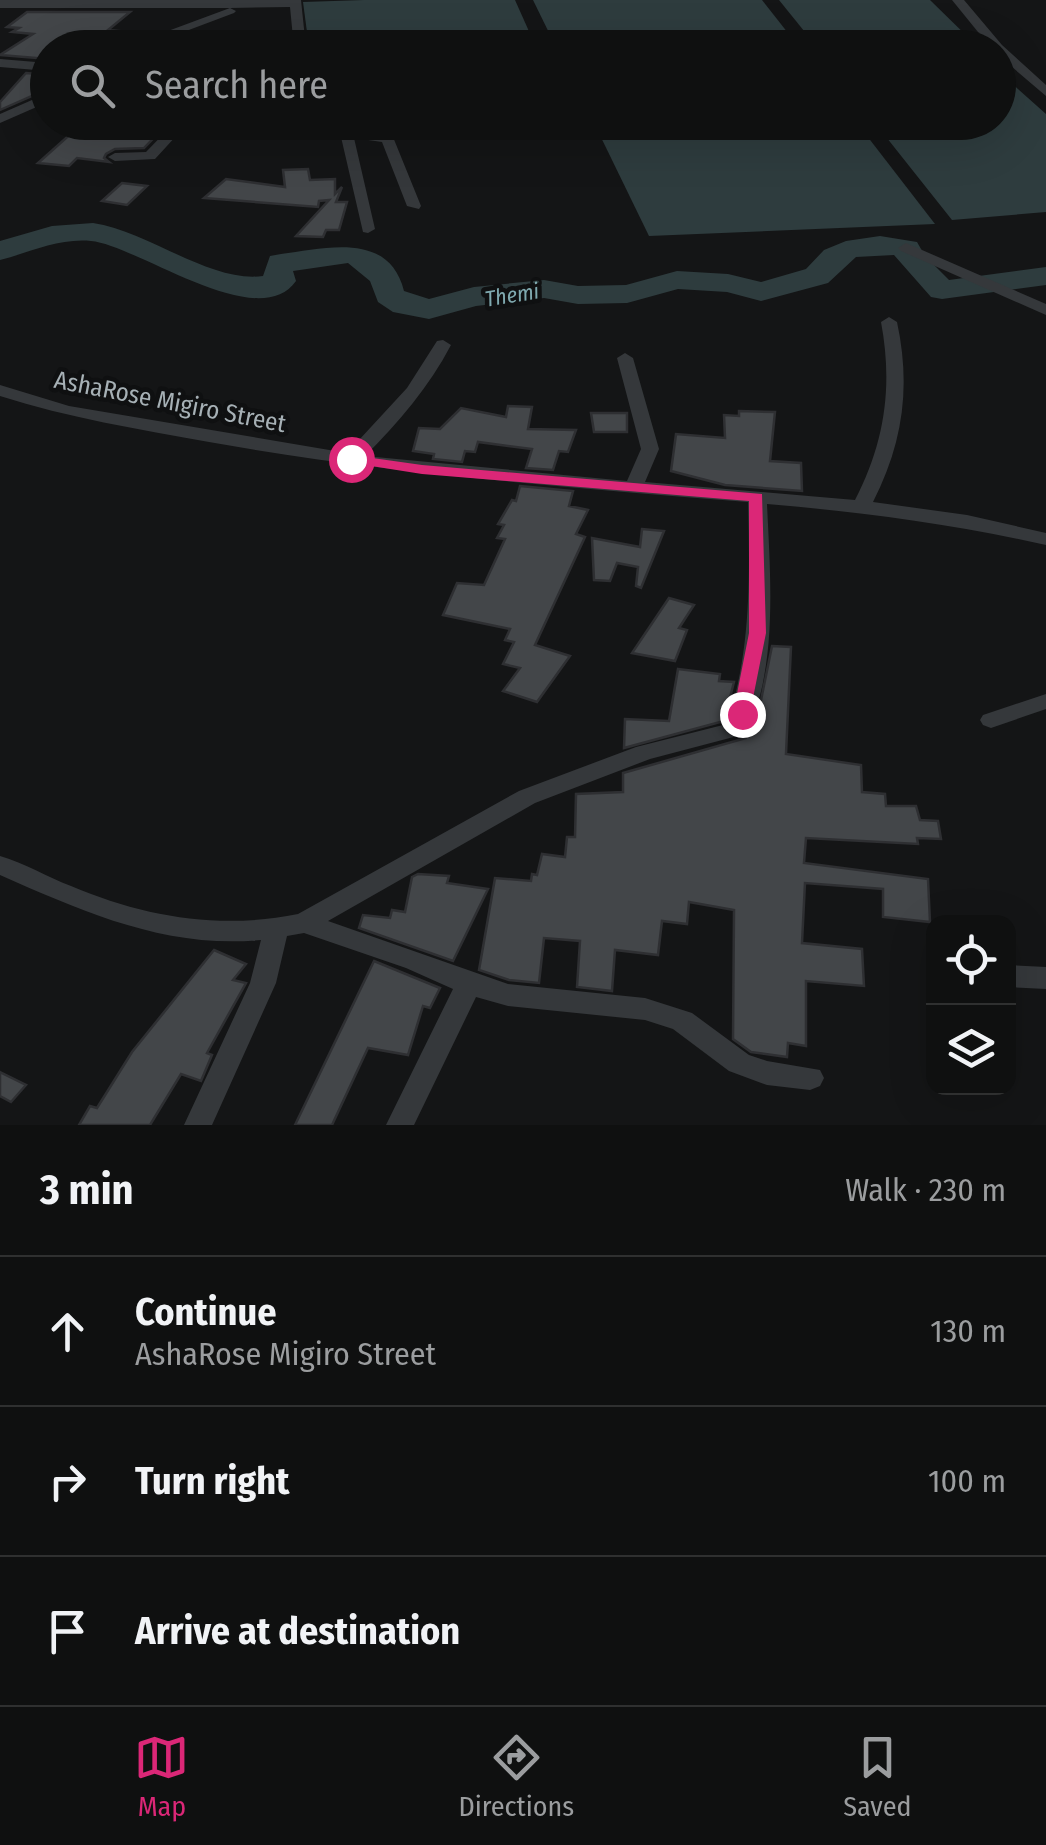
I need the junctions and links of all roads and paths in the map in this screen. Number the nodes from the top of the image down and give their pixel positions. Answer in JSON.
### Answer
{"nodes":[{"id":1,"x":1,"y":0,"type":"edge"},
{"id":2,"x":958,"y":0,"type":"edge"},
{"id":3,"x":68,"y":2,"type":"edge"},
{"id":4,"x":295,"y":2,"type":"edge"},
{"id":5,"x":239,"y":6,"type":"junction"},
{"id":6,"x":176,"y":30,"type":"edge"},
{"id":7,"x":298,"y":30,"type":"edge"},
{"id":8,"x":983,"y":30,"type":"edge"},
{"id":9,"x":0,"y":63,"type":"edge"},
{"id":10,"x":1016,"y":64,"type":"edge"},
{"id":11,"x":30,"y":66,"type":"edge"},
{"id":12,"x":1046,"y":92,"type":"edge"},
{"id":13,"x":30,"y":105,"type":"edge"},
{"id":14,"x":0,"y":120,"type":"edge"},
{"id":15,"x":166,"y":140,"type":"edge"},
{"id":16,"x":348,"y":140,"type":"edge"},
{"id":17,"x":388,"y":140,"type":"edge"},
{"id":18,"x":115,"y":157,"type":"dead end"},
{"id":19,"x":414,"y":206,"type":"dead end"},
{"id":20,"x":368,"y":228,"type":"dead end"},
{"id":21,"x":906,"y":248,"type":"dead end"},
{"id":22,"x":1046,"y":310,"type":"edge"},
{"id":23,"x":889,"y":322,"type":"dead end"},
{"id":24,"x":444,"y":345,"type":"dead end"},
{"id":25,"x":624,"y":358,"type":"dead end"},
{"id":26,"x":0,"y":390,"type":"edge"},
{"id":27,"x":351,"y":459,"type":"junction"},
{"id":28,"x":634,"y":485,"type":"junction"},
{"id":29,"x":757,"y":498,"type":"junction"},
{"id":30,"x":861,"y":506,"type":"junction"},
{"id":31,"x":1046,"y":539,"type":"edge"},
{"id":32,"x":1046,"y":701,"type":"edge"},
{"id":33,"x":991,"y":720,"type":"dead end"},
{"id":34,"x":0,"y":866,"type":"edge"},
{"id":35,"x":304,"y":923,"type":"junction"},
{"id":36,"x":276,"y":930,"type":"junction"},
{"id":37,"x":1016,"y":976,"type":"edge"},
{"id":38,"x":1046,"y":978,"type":"edge"},
{"id":39,"x":469,"y":984,"type":"junction"},
{"id":40,"x":810,"y":1078,"type":"dead end"},
{"id":41,"x":198,"y":1125,"type":"edge"},
{"id":42,"x":400,"y":1125,"type":"edge"}],
"edges":[{"from":1,"to":3,"type":"street"},
{"from":2,"to":8,"type":"street"},
{"from":3,"to":5,"type":"street"},
{"from":4,"to":5,"type":"street"},
{"from":4,"to":7,"type":"street"},
{"from":5,"to":6,"type":"street"},
{"from":9,"to":11,"type":"street"},
{"from":10,"to":12,"type":"street"},
{"from":13,"to":14,"type":"street"},
{"from":15,"to":18,"type":"street"},
{"from":16,"to":20,"type":"street"},
{"from":17,"to":19,"type":"street"},
{"from":21,"to":22,"type":"street"},
{"from":23,"to":30,"type":"street"},
{"from":24,"to":27,"type":"street"},
{"from":25,"to":28,"type":"street"},
{"from":26,"to":27,"type":"street","name":"AshaRose Migiro Street"},
{"from":27,"to":28,"type":"street","name":"AshaRose Migiro Street"},
{"from":28,"to":29,"type":"street","name":"AshaRose Migiro Street"},
{"from":29,"to":30,"type":"street","name":"AshaRose Migiro Street"},
{"from":29,"to":35,"type":"street"},
{"from":30,"to":31,"type":"street","name":"AshaRose Migiro Street"},
{"from":32,"to":33,"type":"street"},
{"from":34,"to":36,"type":"street"},
{"from":35,"to":36,"type":"street"},
{"from":35,"to":39,"type":"street"},
{"from":36,"to":41,"type":"street"},
{"from":37,"to":38,"type":"street"},
{"from":39,"to":40,"type":"street"},
{"from":39,"to":42,"type":"street"}]}
